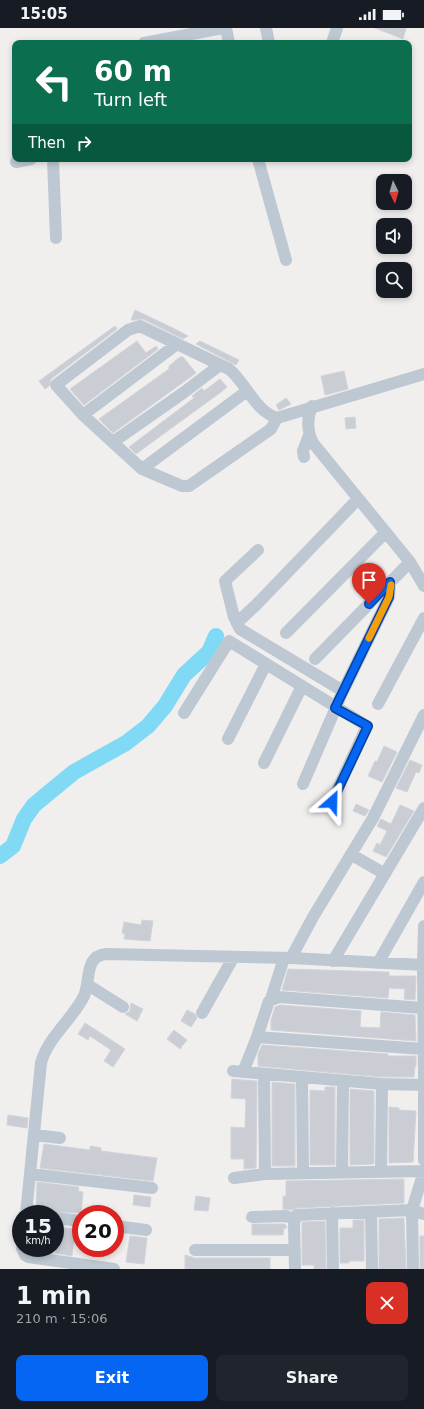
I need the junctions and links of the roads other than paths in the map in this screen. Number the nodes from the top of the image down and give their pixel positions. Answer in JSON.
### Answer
{"nodes":[{"id":1,"x":223,"y":28,"type":"edge"},
{"id":2,"x":226,"y":28,"type":"edge"},
{"id":3,"x":266,"y":28,"type":"edge"},
{"id":4,"x":337,"y":28,"type":"edge"},
{"id":5,"x":179,"y":40,"type":"edge"},
{"id":6,"x":228,"y":40,"type":"edge"},
{"id":7,"x":268,"y":40,"type":"edge"},
{"id":8,"x":333,"y":40,"type":"edge"},
{"id":9,"x":53,"y":162,"type":"edge"},
{"id":10,"x":259,"y":162,"type":"edge"},
{"id":11,"x":56,"y":238,"type":"dead end"},
{"id":12,"x":286,"y":260,"type":"dead end"},
{"id":13,"x":177,"y":344,"type":"junction"},
{"id":14,"x":220,"y":365,"type":"junction"},
{"id":15,"x":424,"y":374,"type":"edge"},
{"id":16,"x":247,"y":391,"type":"junction"},
{"id":17,"x":312,"y":406,"type":"junction"},
{"id":18,"x":83,"y":415,"type":"junction"},
{"id":19,"x":277,"y":418,"type":"junction"},
{"id":20,"x":309,"y":435,"type":"junction"},
{"id":21,"x":113,"y":442,"type":"junction"},
{"id":22,"x":304,"y":457,"type":"dead end"},
{"id":23,"x":142,"y":469,"type":"junction"},
{"id":24,"x":358,"y":499,"type":"junction"},
{"id":25,"x":386,"y":532,"type":"junction"},
{"id":26,"x":258,"y":550,"type":"dead end"},
{"id":27,"x":410,"y":562,"type":"junction"},
{"id":28,"x":390,"y":582,"type":"junction"},
{"id":29,"x":424,"y":586,"type":"edge"},
{"id":30,"x":234,"y":617,"type":"junction"},
{"id":31,"x":424,"y":618,"type":"edge"},
{"id":32,"x":286,"y":633,"type":"dead end"},
{"id":33,"x":315,"y":660,"type":"dead end"},
{"id":34,"x":266,"y":664,"type":"junction"},
{"id":35,"x":302,"y":686,"type":"junction"},
{"id":36,"x":343,"y":691,"type":"junction"},
{"id":37,"x":378,"y":704,"type":"dead end"},
{"id":38,"x":335,"y":708,"type":"junction"},
{"id":39,"x":184,"y":713,"type":"dead end"},
{"id":40,"x":423,"y":720,"type":"edge"},
{"id":41,"x":228,"y":738,"type":"dead end"},
{"id":42,"x":264,"y":763,"type":"dead end"},
{"id":43,"x":302,"y":784,"type":"dead end"},
{"id":44,"x":332,"y":802,"type":"dead end"},
{"id":45,"x":424,"y":808,"type":"edge"},
{"id":46,"x":352,"y":855,"type":"junction"},
{"id":47,"x":385,"y":874,"type":"junction"},
{"id":48,"x":424,"y":882,"type":"edge"},
{"id":49,"x":424,"y":926,"type":"edge"},
{"id":50,"x":232,"y":958,"type":"junction"},
{"id":51,"x":287,"y":958,"type":"junction"},
{"id":52,"x":333,"y":961,"type":"junction"},
{"id":53,"x":423,"y":961,"type":"edge"},
{"id":54,"x":378,"y":963,"type":"junction"},
{"id":55,"x":88,"y":985,"type":"junction"},
{"id":56,"x":271,"y":999,"type":"junction"},
{"id":57,"x":123,"y":1007,"type":"dead end"},
{"id":58,"x":422,"y":1008,"type":"junction"},
{"id":59,"x":202,"y":1013,"type":"dead end"},
{"id":60,"x":257,"y":1036,"type":"junction"},
{"id":61,"x":423,"y":1049,"type":"edge"},
{"id":62,"x":264,"y":1075,"type":"junction"},
{"id":63,"x":302,"y":1078,"type":"junction"},
{"id":64,"x":424,"y":1078,"type":"edge"},
{"id":65,"x":343,"y":1081,"type":"junction"},
{"id":66,"x":382,"y":1084,"type":"junction"},
{"id":67,"x":424,"y":1085,"type":"edge"},
{"id":68,"x":424,"y":1092,"type":"edge"},
{"id":69,"x":424,"y":1112,"type":"edge"},
{"id":70,"x":35,"y":1135,"type":"junction"},
{"id":71,"x":60,"y":1138,"type":"dead end"},
{"id":72,"x":424,"y":1160,"type":"edge"},
{"id":73,"x":424,"y":1171,"type":"edge"},
{"id":74,"x":342,"y":1172,"type":"junction"},
{"id":75,"x":381,"y":1172,"type":"junction"},
{"id":76,"x":303,"y":1173,"type":"junction"},
{"id":77,"x":30,"y":1174,"type":"junction"},
{"id":78,"x":265,"y":1174,"type":"junction"},
{"id":79,"x":234,"y":1178,"type":"dead end"},
{"id":80,"x":152,"y":1188,"type":"dead end"},
{"id":81,"x":27,"y":1205,"type":"edge"},
{"id":82,"x":412,"y":1210,"type":"junction"},
{"id":83,"x":371,"y":1212,"type":"junction"},
{"id":84,"x":332,"y":1213,"type":"junction"},
{"id":85,"x":424,"y":1214,"type":"edge"},
{"id":86,"x":252,"y":1217,"type":"dead end"},
{"id":87,"x":294,"y":1219,"type":"junction"},
{"id":88,"x":124,"y":1227,"type":"edge"},
{"id":89,"x":146,"y":1230,"type":"dead end"},
{"id":90,"x":196,"y":1250,"type":"dead end"},
{"id":91,"x":295,"y":1250,"type":"junction"},
{"id":92,"x":28,"y":1257,"type":"edge"},
{"id":93,"x":114,"y":1269,"type":"edge"},
{"id":94,"x":295,"y":1269,"type":"edge"},
{"id":95,"x":333,"y":1269,"type":"edge"},
{"id":96,"x":372,"y":1269,"type":"edge"},
{"id":97,"x":413,"y":1269,"type":"edge"}],
"edges":[{"from":1,"to":5,"type":"street"},
{"from":2,"to":6,"type":"street"},
{"from":3,"to":7,"type":"street"},
{"from":4,"to":8,"type":"street"},
{"from":9,"to":11,"type":"street"},
{"from":10,"to":12,"type":"street"},
{"from":13,"to":14,"type":"street"},
{"from":13,"to":18,"type":"street"},
{"from":13,"to":18,"type":"street"},
{"from":14,"to":16,"type":"street"},
{"from":14,"to":21,"type":"street"},
{"from":15,"to":17,"type":"street"},
{"from":16,"to":19,"type":"street"},
{"from":16,"to":23,"type":"street"},
{"from":17,"to":19,"type":"street"},
{"from":17,"to":20,"type":"street"},
{"from":18,"to":21,"type":"street"},
{"from":19,"to":23,"type":"street"},
{"from":20,"to":22,"type":"street"},
{"from":20,"to":24,"type":"street"},
{"from":21,"to":23,"type":"street"},
{"from":24,"to":25,"type":"street"},
{"from":24,"to":30,"type":"street"},
{"from":25,"to":27,"type":"street"},
{"from":25,"to":32,"type":"street"},
{"from":26,"to":30,"type":"street"},
{"from":27,"to":28,"type":"street"},
{"from":27,"to":29,"type":"street"},
{"from":28,"to":33,"type":"street"},
{"from":28,"to":36,"type":"street"},
{"from":30,"to":36,"type":"street"},
{"from":31,"to":37,"type":"street"},
{"from":34,"to":35,"type":"street"},
{"from":34,"to":39,"type":"street"},
{"from":34,"to":41,"type":"street"},
{"from":35,"to":38,"type":"street"},
{"from":35,"to":42,"type":"street"},
{"from":36,"to":38,"type":"street"},
{"from":38,"to":43,"type":"street"},
{"from":38,"to":44,"type":"street"},
{"from":40,"to":46,"type":"street"},
{"from":45,"to":47,"type":"street"},
{"from":46,"to":47,"type":"street"},
{"from":46,"to":51,"type":"street"},
{"from":47,"to":52,"type":"street"},
{"from":48,"to":54,"type":"street"},
{"from":49,"to":53,"type":"street"},
{"from":50,"to":51,"type":"street"},
{"from":50,"to":55,"type":"street"},
{"from":50,"to":59,"type":"street"},
{"from":51,"to":52,"type":"street"},
{"from":51,"to":56,"type":"street"},
{"from":52,"to":54,"type":"street"},
{"from":53,"to":54,"type":"street"},
{"from":53,"to":58,"type":"street"},
{"from":55,"to":57,"type":"street"},
{"from":55,"to":70,"type":"street"},
{"from":56,"to":58,"type":"street"},
{"from":56,"to":60,"type":"street"},
{"from":58,"to":61,"type":"street"},
{"from":60,"to":61,"type":"street"},
{"from":60,"to":62,"type":"street"},
{"from":61,"to":64,"type":"street"},
{"from":62,"to":63,"type":"street"},
{"from":62,"to":78,"type":"street"},
{"from":63,"to":65,"type":"street"},
{"from":63,"to":76,"type":"street"},
{"from":65,"to":66,"type":"street"},
{"from":65,"to":74,"type":"street"},
{"from":66,"to":67,"type":"street"},
{"from":66,"to":75,"type":"street"},
{"from":68,"to":69,"type":"street"},
{"from":69,"to":72,"type":"street"},
{"from":70,"to":71,"type":"street"},
{"from":70,"to":77,"type":"street"},
{"from":73,"to":75,"type":"street"},
{"from":73,"to":82,"type":"street"},
{"from":74,"to":75,"type":"street"},
{"from":74,"to":76,"type":"street"},
{"from":76,"to":78,"type":"street"},
{"from":77,"to":80,"type":"street"},
{"from":77,"to":81,"type":"street"},
{"from":78,"to":79,"type":"street"},
{"from":82,"to":83,"type":"street"},
{"from":82,"to":85,"type":"street"},
{"from":82,"to":97,"type":"street"},
{"from":83,"to":84,"type":"street"},
{"from":83,"to":96,"type":"street"},
{"from":84,"to":87,"type":"street"},
{"from":84,"to":95,"type":"street"},
{"from":86,"to":87,"type":"street"},
{"from":87,"to":91,"type":"street"},
{"from":88,"to":89,"type":"street"},
{"from":90,"to":91,"type":"street"},
{"from":91,"to":94,"type":"street"},
{"from":92,"to":93,"type":"street"}]}
